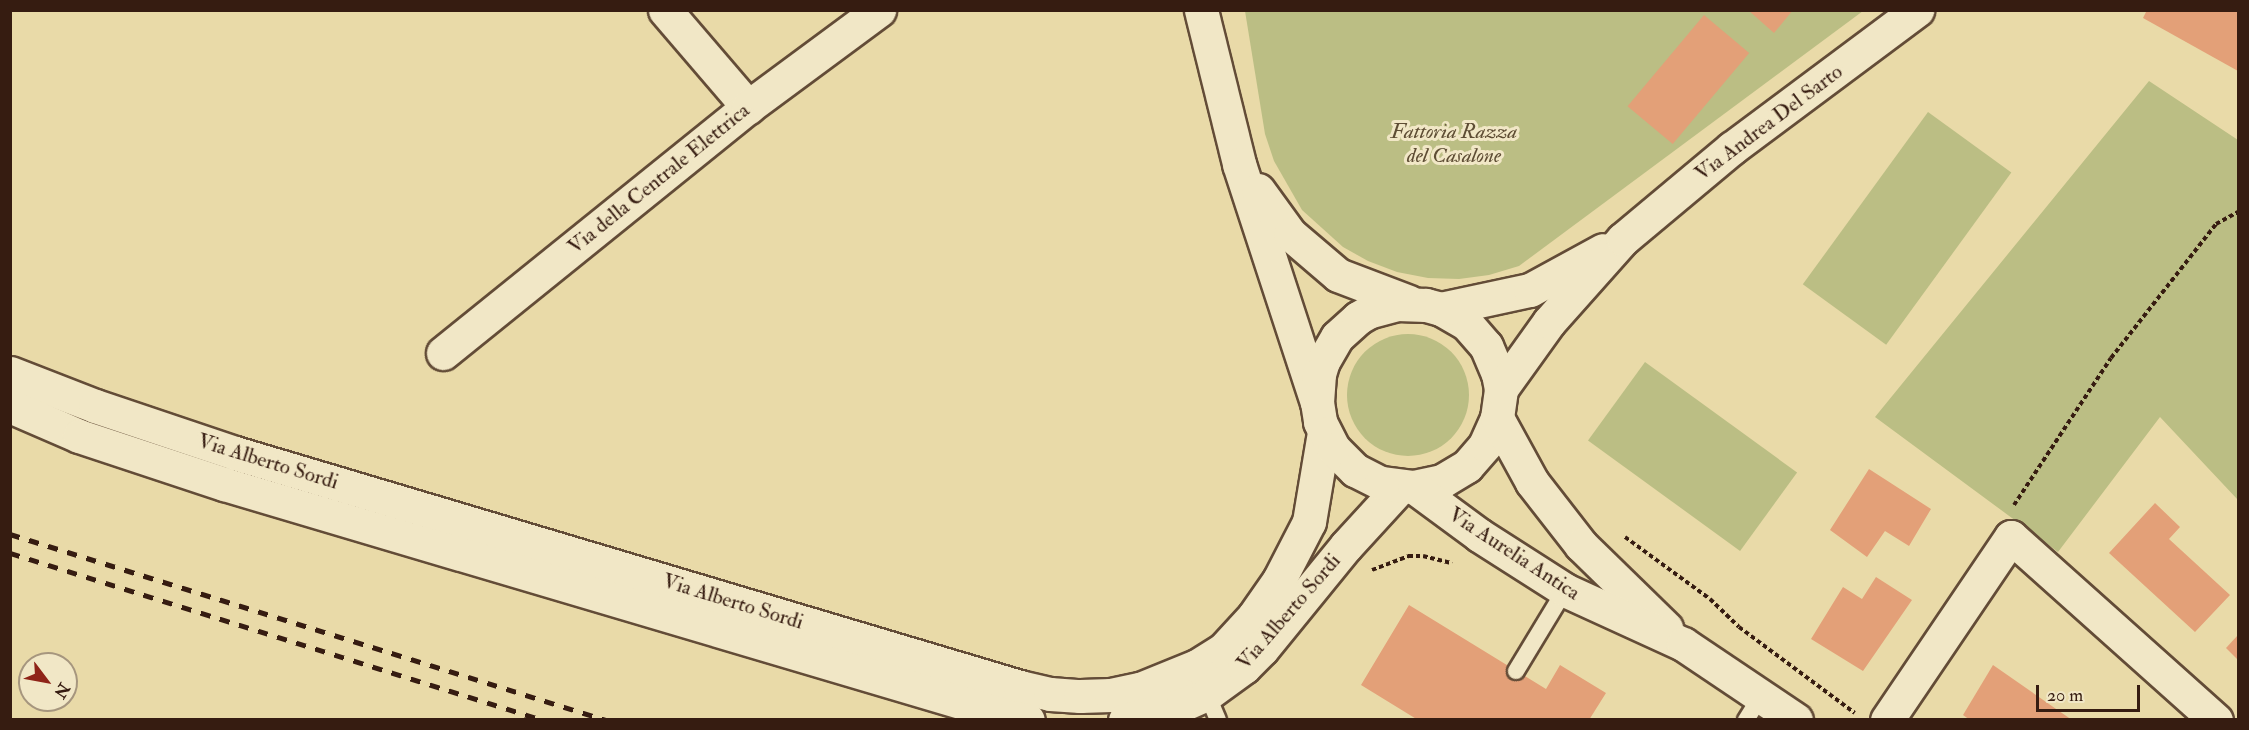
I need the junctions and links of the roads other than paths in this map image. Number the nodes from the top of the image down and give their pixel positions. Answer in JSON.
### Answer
{"nodes":[{"id":1,"x":665,"y":10,"type":"edge"},
{"id":2,"x":879,"y":10,"type":"edge"},
{"id":3,"x":1185,"y":10,"type":"edge"},
{"id":4,"x":1917,"y":10,"type":"edge"},
{"id":5,"x":1203,"y":23,"type":"edge"},
{"id":6,"x":748,"y":107,"type":"junction"},
{"id":7,"x":1239,"y":164,"type":"junction"},
{"id":8,"x":1623,"y":239,"type":"junction"},
{"id":9,"x":1426,"y":306,"type":"junction"},
{"id":10,"x":443,"y":353,"type":"dead end"},
{"id":11,"x":10,"y":373,"type":"edge"},
{"id":12,"x":1499,"y":404,"type":"junction"},
{"id":13,"x":10,"y":406,"type":"edge"},
{"id":14,"x":1321,"y":417,"type":"junction"},
{"id":15,"x":1407,"y":487,"type":"junction"},
{"id":16,"x":1565,"y":590,"type":"junction"},
{"id":17,"x":1683,"y":645,"type":"junction"},
{"id":18,"x":1516,"y":671,"type":"dead end"},
{"id":19,"x":1213,"y":707,"type":"edge"},
{"id":20,"x":1753,"y":708,"type":"edge"},
{"id":21,"x":1875,"y":718,"type":"edge"},
{"id":22,"x":1028,"y":720,"type":"edge"},
{"id":23,"x":1125,"y":720,"type":"edge"},
{"id":24,"x":1796,"y":720,"type":"edge"},
{"id":25,"x":2216,"y":720,"type":"edge"}],
"edges":[{"from":1,"to":6,"type":"street"},
{"from":2,"to":6,"type":"street","name":"Via della Centrale Elettrica"},
{"from":3,"to":5,"type":"street"},
{"from":4,"to":8,"type":"street","name":"Via Andrea Del Sarto"},
{"from":5,"to":7,"type":"street","name":"Via Aurelia Antica"},
{"from":6,"to":10,"type":"street","name":"Via della Centrale Elettrica"},
{"from":7,"to":9,"type":"street","name":"Via Aurelia Antica"},
{"from":7,"to":14,"type":"street","name":"Via Aurelia Antica"},
{"from":8,"to":9,"type":"street","name":"Via Andrea Del Sarto"},
{"from":8,"to":12,"type":"street","name":"Via Andrea Del Sarto"},
{"from":9,"to":12,"type":"street","name":"Via Aurelia Antica"},
{"from":9,"to":14,"type":"street"},
{"from":11,"to":14,"type":"street","name":"Via Alberto Sordi"},
{"from":12,"to":15,"type":"street","name":"Via Aurelia Antica"},
{"from":12,"to":17,"type":"street","name":"Via Aurelia Antica"},
{"from":13,"to":22,"type":"street","name":"Via Alberto Sordi"},
{"from":14,"to":15,"type":"street","name":"Via Aurelia Antica"},
{"from":15,"to":16,"type":"street","name":"Via Aurelia Antica"},
{"from":15,"to":19,"type":"street","name":"Via Alberto Sordi"},
{"from":16,"to":17,"type":"street","name":"Via Aurelia Antica"},
{"from":16,"to":18,"type":"lane"},
{"from":17,"to":20,"type":"street","name":"Via Aurelia Antica"},
{"from":19,"to":23,"type":"street","name":"Via Alberto Sordi"},
{"from":20,"to":24,"type":"street","name":"Via Aurelia Antica"},
{"from":21,"to":25,"type":"street"}]}
